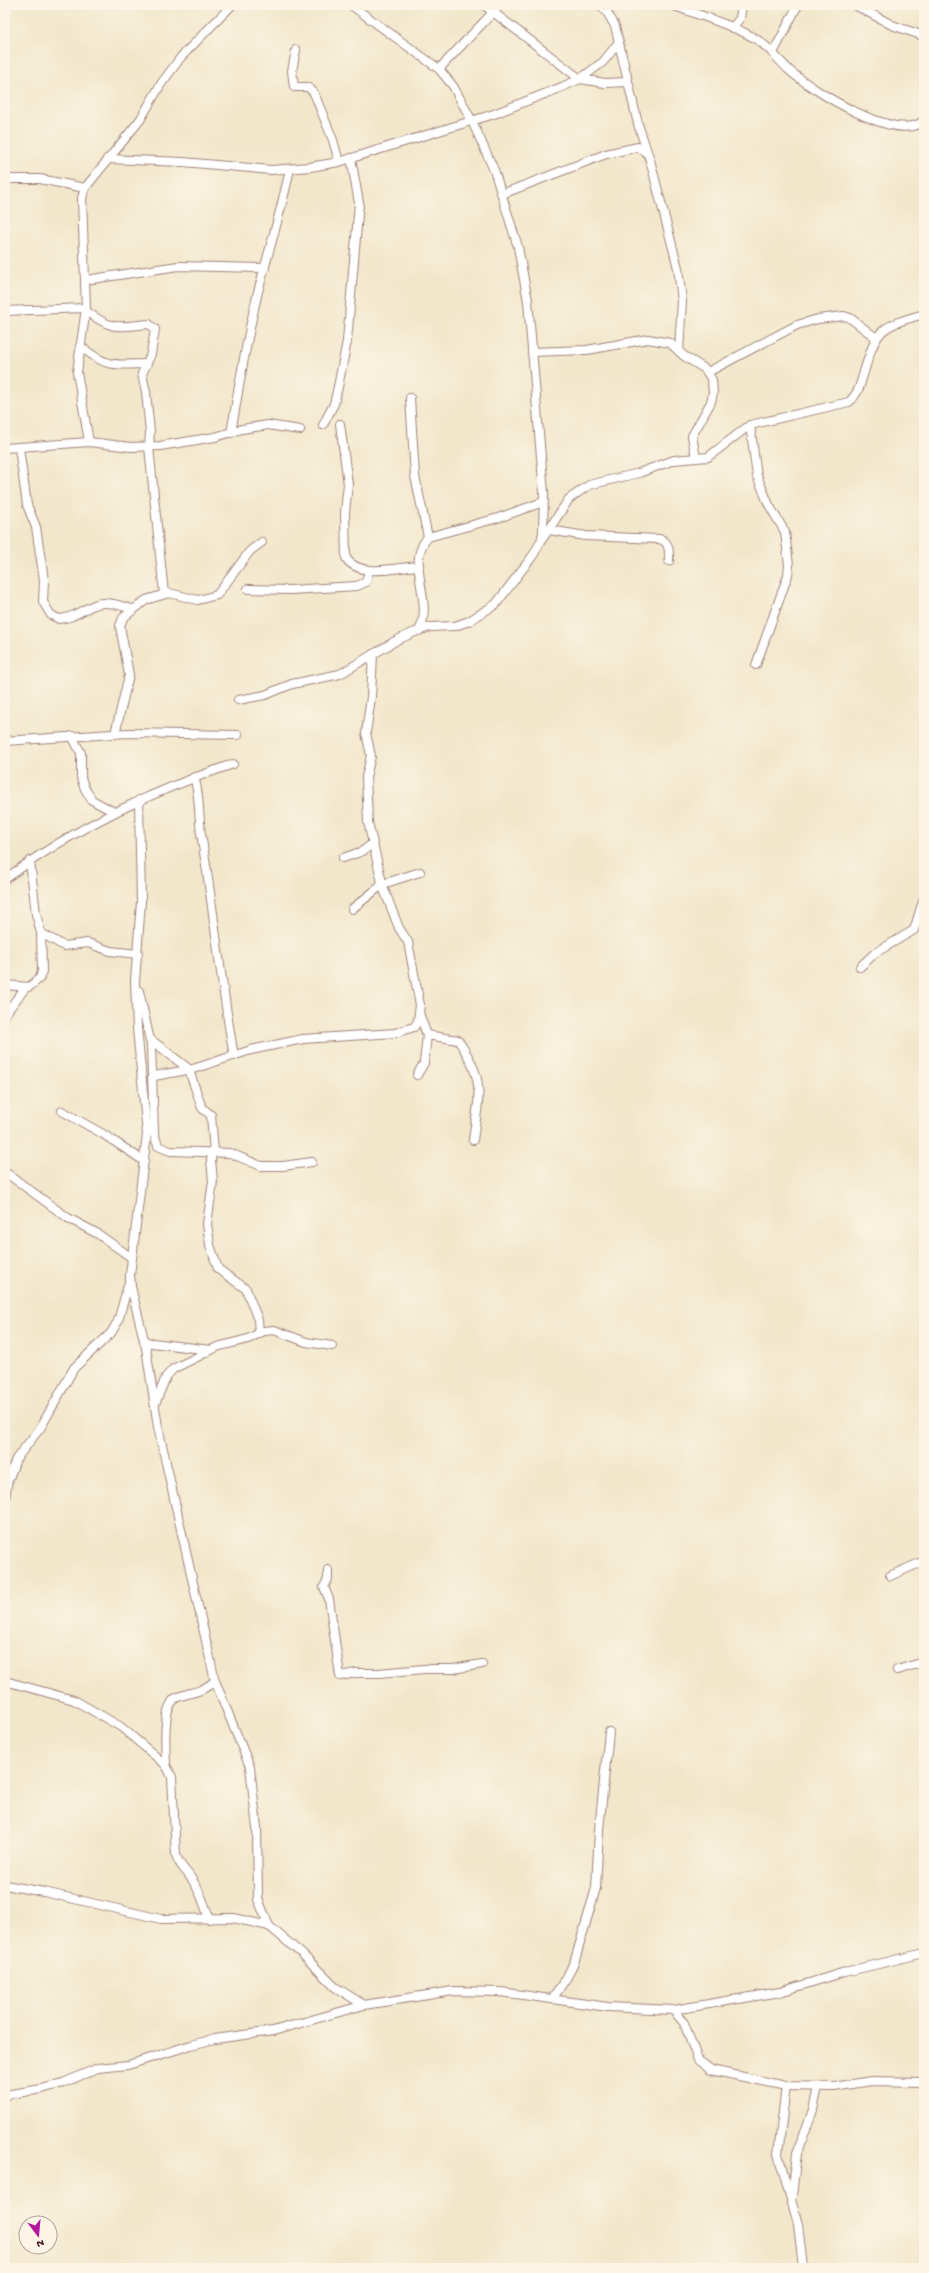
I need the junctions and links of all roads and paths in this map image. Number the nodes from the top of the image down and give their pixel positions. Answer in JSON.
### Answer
{"nodes":[{"id":1,"x":232,"y":5,"type":"edge"},
{"id":2,"x":351,"y":5,"type":"edge"},
{"id":3,"x":484,"y":5,"type":"edge"},
{"id":4,"x":500,"y":5,"type":"edge"},
{"id":5,"x":600,"y":5,"type":"edge"},
{"id":6,"x":672,"y":5,"type":"edge"},
{"id":7,"x":742,"y":5,"type":"edge"},
{"id":8,"x":798,"y":5,"type":"edge"},
{"id":9,"x":855,"y":5,"type":"edge"},
{"id":10,"x":493,"y":11,"type":"junction"},
{"id":11,"x":732,"y":28,"type":"junction"},
{"id":12,"x":924,"y":36,"type":"edge"},
{"id":13,"x":619,"y":42,"type":"junction"},
{"id":14,"x":296,"y":50,"type":"dead end"},
{"id":15,"x":773,"y":53,"type":"junction"},
{"id":16,"x":439,"y":69,"type":"junction"},
{"id":17,"x":580,"y":80,"type":"junction"},
{"id":18,"x":628,"y":82,"type":"junction"},
{"id":19,"x":924,"y":120,"type":"edge"},
{"id":20,"x":472,"y":121,"type":"junction"},
{"id":21,"x":648,"y":154,"type":"junction"},
{"id":22,"x":351,"y":158,"type":"junction"},
{"id":23,"x":107,"y":159,"type":"junction"},
{"id":24,"x":339,"y":162,"type":"junction"},
{"id":25,"x":290,"y":169,"type":"junction"},
{"id":26,"x":5,"y":179,"type":"edge"},
{"id":27,"x":85,"y":188,"type":"junction"},
{"id":28,"x":502,"y":194,"type":"junction"},
{"id":29,"x":265,"y":268,"type":"junction"},
{"id":30,"x":86,"y":280,"type":"junction"},
{"id":31,"x":86,"y":310,"type":"junction"},
{"id":32,"x":5,"y":311,"type":"edge"},
{"id":33,"x":924,"y":314,"type":"edge"},
{"id":34,"x":875,"y":337,"type":"junction"},
{"id":35,"x":80,"y":346,"type":"junction"},
{"id":36,"x":678,"y":351,"type":"junction"},
{"id":37,"x":532,"y":352,"type":"junction"},
{"id":38,"x":146,"y":364,"type":"junction"},
{"id":39,"x":708,"y":372,"type":"junction"},
{"id":40,"x":410,"y":398,"type":"dead end"},
{"id":41,"x":340,"y":424,"type":"dead end"},
{"id":42,"x":323,"y":425,"type":"dead end"},
{"id":43,"x":750,"y":425,"type":"junction"},
{"id":44,"x":300,"y":430,"type":"dead end"},
{"id":45,"x":230,"y":433,"type":"junction"},
{"id":46,"x":89,"y":442,"type":"junction"},
{"id":47,"x":149,"y":447,"type":"junction"},
{"id":48,"x":5,"y":448,"type":"edge"},
{"id":49,"x":19,"y":448,"type":"junction"},
{"id":50,"x":696,"y":458,"type":"junction"},
{"id":51,"x":543,"y":502,"type":"junction"},
{"id":52,"x":549,"y":530,"type":"junction"},
{"id":53,"x":428,"y":537,"type":"junction"},
{"id":54,"x":262,"y":542,"type":"dead end"},
{"id":55,"x":541,"y":542,"type":"junction"},
{"id":56,"x":669,"y":561,"type":"dead end"},
{"id":57,"x":419,"y":566,"type":"junction"},
{"id":58,"x":369,"y":570,"type":"junction"},
{"id":59,"x":248,"y":589,"type":"dead end"},
{"id":60,"x":164,"y":594,"type":"junction"},
{"id":61,"x":132,"y":609,"type":"junction"},
{"id":62,"x":419,"y":631,"type":"junction"},
{"id":63,"x":374,"y":654,"type":"junction"},
{"id":64,"x":756,"y":665,"type":"dead end"},
{"id":65,"x":238,"y":700,"type":"dead end"},
{"id":66,"x":115,"y":734,"type":"junction"},
{"id":67,"x":72,"y":736,"type":"junction"},
{"id":68,"x":238,"y":736,"type":"dead end"},
{"id":69,"x":5,"y":741,"type":"edge"},
{"id":70,"x":233,"y":764,"type":"dead end"},
{"id":71,"x":194,"y":777,"type":"junction"},
{"id":72,"x":139,"y":800,"type":"junction"},
{"id":73,"x":114,"y":812,"type":"junction"},
{"id":74,"x":372,"y":844,"type":"junction"},
{"id":75,"x":343,"y":858,"type":"dead end"},
{"id":76,"x":30,"y":861,"type":"junction"},
{"id":77,"x":420,"y":872,"type":"dead end"},
{"id":78,"x":5,"y":879,"type":"edge"},
{"id":79,"x":383,"y":884,"type":"junction"},
{"id":80,"x":924,"y":898,"type":"edge"},
{"id":81,"x":352,"y":909,"type":"dead end"},
{"id":82,"x":41,"y":933,"type":"junction"},
{"id":83,"x":138,"y":954,"type":"junction"},
{"id":84,"x":860,"y":967,"type":"dead end"},
{"id":85,"x":136,"y":981,"type":"junction"},
{"id":86,"x":5,"y":985,"type":"edge"},
{"id":87,"x":26,"y":987,"type":"junction"},
{"id":88,"x":419,"y":1012,"type":"junction"},
{"id":89,"x":5,"y":1014,"type":"edge"},
{"id":90,"x":427,"y":1035,"type":"junction"},
{"id":91,"x":150,"y":1039,"type":"junction"},
{"id":92,"x":234,"y":1056,"type":"junction"},
{"id":93,"x":189,"y":1070,"type":"junction"},
{"id":94,"x":417,"y":1075,"type":"dead end"},
{"id":95,"x":154,"y":1076,"type":"junction"},
{"id":96,"x":62,"y":1111,"type":"dead end"},
{"id":97,"x":473,"y":1140,"type":"dead end"},
{"id":98,"x":213,"y":1152,"type":"junction"},
{"id":99,"x":144,"y":1161,"type":"junction"},
{"id":100,"x":312,"y":1162,"type":"dead end"},
{"id":101,"x":5,"y":1172,"type":"edge"},
{"id":102,"x":132,"y":1258,"type":"junction"},
{"id":103,"x":130,"y":1275,"type":"junction"},
{"id":104,"x":259,"y":1333,"type":"junction"},
{"id":105,"x":144,"y":1342,"type":"junction"},
{"id":106,"x":332,"y":1346,"type":"dead end"},
{"id":107,"x":212,"y":1350,"type":"junction"},
{"id":108,"x":155,"y":1405,"type":"junction"},
{"id":109,"x":5,"y":1501,"type":"edge"},
{"id":110,"x":924,"y":1561,"type":"edge"},
{"id":111,"x":328,"y":1570,"type":"dead end"},
{"id":112,"x":890,"y":1576,"type":"dead end"},
{"id":113,"x":924,"y":1662,"type":"edge"},
{"id":114,"x":482,"y":1664,"type":"dead end"},
{"id":115,"x":897,"y":1670,"type":"dead end"},
{"id":116,"x":5,"y":1681,"type":"edge"},
{"id":117,"x":215,"y":1681,"type":"junction"},
{"id":118,"x":609,"y":1732,"type":"dead end"},
{"id":119,"x":166,"y":1765,"type":"junction"},
{"id":120,"x":5,"y":1885,"type":"edge"},
{"id":121,"x":209,"y":1919,"type":"junction"},
{"id":122,"x":269,"y":1926,"type":"junction"},
{"id":123,"x":924,"y":1953,"type":"edge"},
{"id":124,"x":553,"y":1998,"type":"junction"},
{"id":125,"x":364,"y":2005,"type":"junction"},
{"id":126,"x":673,"y":2010,"type":"junction"},
{"id":127,"x":924,"y":2082,"type":"edge"},
{"id":128,"x":786,"y":2086,"type":"junction"},
{"id":129,"x":818,"y":2087,"type":"junction"},
{"id":130,"x":5,"y":2095,"type":"edge"},
{"id":131,"x":791,"y":2199,"type":"junction"},
{"id":132,"x":803,"y":2268,"type":"edge"}],
"edges":[{"from":1,"to":23,"type":"street"},
{"from":2,"to":16,"type":"street"},
{"from":3,"to":10,"type":"street"},
{"from":4,"to":10,"type":"street"},
{"from":5,"to":13,"type":"street"},
{"from":6,"to":11,"type":"street"},
{"from":7,"to":11,"type":"street"},
{"from":8,"to":15,"type":"street"},
{"from":9,"to":12,"type":"street"},
{"from":10,"to":16,"type":"street"},
{"from":10,"to":17,"type":"street"},
{"from":11,"to":15,"type":"street"},
{"from":13,"to":17,"type":"street"},
{"from":13,"to":18,"type":"street"},
{"from":14,"to":24,"type":"street"},
{"from":15,"to":19,"type":"street"},
{"from":16,"to":20,"type":"street"},
{"from":17,"to":18,"type":"street"},
{"from":17,"to":20,"type":"street"},
{"from":18,"to":21,"type":"street"},
{"from":20,"to":22,"type":"street"},
{"from":20,"to":28,"type":"street"},
{"from":21,"to":28,"type":"street"},
{"from":21,"to":36,"type":"street"},
{"from":22,"to":24,"type":"street"},
{"from":22,"to":42,"type":"street"},
{"from":23,"to":25,"type":"street"},
{"from":23,"to":27,"type":"street"},
{"from":24,"to":25,"type":"street"},
{"from":25,"to":29,"type":"street"},
{"from":26,"to":27,"type":"street"},
{"from":27,"to":30,"type":"street"},
{"from":28,"to":37,"type":"street"},
{"from":29,"to":30,"type":"street"},
{"from":29,"to":45,"type":"street"},
{"from":30,"to":31,"type":"street"},
{"from":31,"to":32,"type":"street"},
{"from":31,"to":35,"type":"street"},
{"from":31,"to":38,"type":"street"},
{"from":33,"to":34,"type":"street"},
{"from":34,"to":39,"type":"street"},
{"from":34,"to":43,"type":"street"},
{"from":35,"to":38,"type":"street"},
{"from":35,"to":46,"type":"street"},
{"from":36,"to":37,"type":"street"},
{"from":36,"to":39,"type":"street"},
{"from":37,"to":51,"type":"street"},
{"from":38,"to":47,"type":"street"},
{"from":39,"to":50,"type":"street"},
{"from":40,"to":53,"type":"street"},
{"from":41,"to":58,"type":"street"},
{"from":43,"to":50,"type":"street"},
{"from":43,"to":64,"type":"street"},
{"from":44,"to":45,"type":"street"},
{"from":45,"to":47,"type":"street"},
{"from":46,"to":47,"type":"street"},
{"from":46,"to":49,"type":"street"},
{"from":47,"to":60,"type":"street"},
{"from":48,"to":49,"type":"street"},
{"from":49,"to":61,"type":"street"},
{"from":50,"to":52,"type":"street"},
{"from":51,"to":53,"type":"street"},
{"from":51,"to":55,"type":"street"},
{"from":52,"to":55,"type":"street"},
{"from":52,"to":56,"type":"street"},
{"from":53,"to":57,"type":"street"},
{"from":54,"to":60,"type":"street"},
{"from":55,"to":62,"type":"street"},
{"from":57,"to":58,"type":"street"},
{"from":57,"to":62,"type":"street"},
{"from":58,"to":59,"type":"street"},
{"from":60,"to":61,"type":"street"},
{"from":61,"to":66,"type":"street"},
{"from":62,"to":63,"type":"street"},
{"from":63,"to":65,"type":"street"},
{"from":63,"to":74,"type":"street"},
{"from":66,"to":67,"type":"street"},
{"from":66,"to":68,"type":"street"},
{"from":67,"to":69,"type":"street"},
{"from":67,"to":73,"type":"street"},
{"from":70,"to":71,"type":"street"},
{"from":71,"to":72,"type":"street"},
{"from":71,"to":92,"type":"street"},
{"from":72,"to":73,"type":"street"},
{"from":72,"to":83,"type":"street"},
{"from":73,"to":76,"type":"street"},
{"from":74,"to":75,"type":"street"},
{"from":74,"to":79,"type":"street"},
{"from":76,"to":78,"type":"street"},
{"from":76,"to":82,"type":"street"},
{"from":77,"to":79,"type":"street"},
{"from":79,"to":81,"type":"street"},
{"from":79,"to":88,"type":"street"},
{"from":80,"to":84,"type":"street"},
{"from":82,"to":83,"type":"street"},
{"from":82,"to":87,"type":"street"},
{"from":83,"to":85,"type":"street"},
{"from":85,"to":91,"type":"street"},
{"from":85,"to":99,"type":"street"},
{"from":86,"to":87,"type":"street"},
{"from":87,"to":89,"type":"street"},
{"from":88,"to":90,"type":"street"},
{"from":88,"to":92,"type":"street"},
{"from":90,"to":94,"type":"street"},
{"from":90,"to":97,"type":"street"},
{"from":91,"to":93,"type":"street"},
{"from":91,"to":95,"type":"street"},
{"from":92,"to":93,"type":"street"},
{"from":93,"to":95,"type":"street"},
{"from":93,"to":98,"type":"street"},
{"from":95,"to":98,"type":"street"},
{"from":96,"to":99,"type":"street"},
{"from":98,"to":100,"type":"street"},
{"from":98,"to":104,"type":"street"},
{"from":99,"to":102,"type":"street"},
{"from":101,"to":102,"type":"street"},
{"from":102,"to":103,"type":"street"},
{"from":103,"to":105,"type":"street"},
{"from":103,"to":109,"type":"street"},
{"from":104,"to":106,"type":"street"},
{"from":104,"to":107,"type":"street"},
{"from":105,"to":107,"type":"street"},
{"from":105,"to":108,"type":"street"},
{"from":107,"to":108,"type":"street"},
{"from":108,"to":117,"type":"street"},
{"from":110,"to":112,"type":"street"},
{"from":111,"to":114,"type":"street"},
{"from":113,"to":115,"type":"street"},
{"from":116,"to":119,"type":"street"},
{"from":117,"to":119,"type":"street"},
{"from":117,"to":122,"type":"street"},
{"from":118,"to":124,"type":"street"},
{"from":119,"to":121,"type":"street"},
{"from":120,"to":121,"type":"street"},
{"from":121,"to":122,"type":"street"},
{"from":122,"to":125,"type":"street"},
{"from":123,"to":126,"type":"street"},
{"from":124,"to":125,"type":"street"},
{"from":124,"to":126,"type":"street"},
{"from":125,"to":130,"type":"street"},
{"from":126,"to":128,"type":"street"},
{"from":127,"to":129,"type":"street"},
{"from":128,"to":129,"type":"street"},
{"from":128,"to":131,"type":"street"},
{"from":129,"to":131,"type":"street"},
{"from":131,"to":132,"type":"street"}]}
